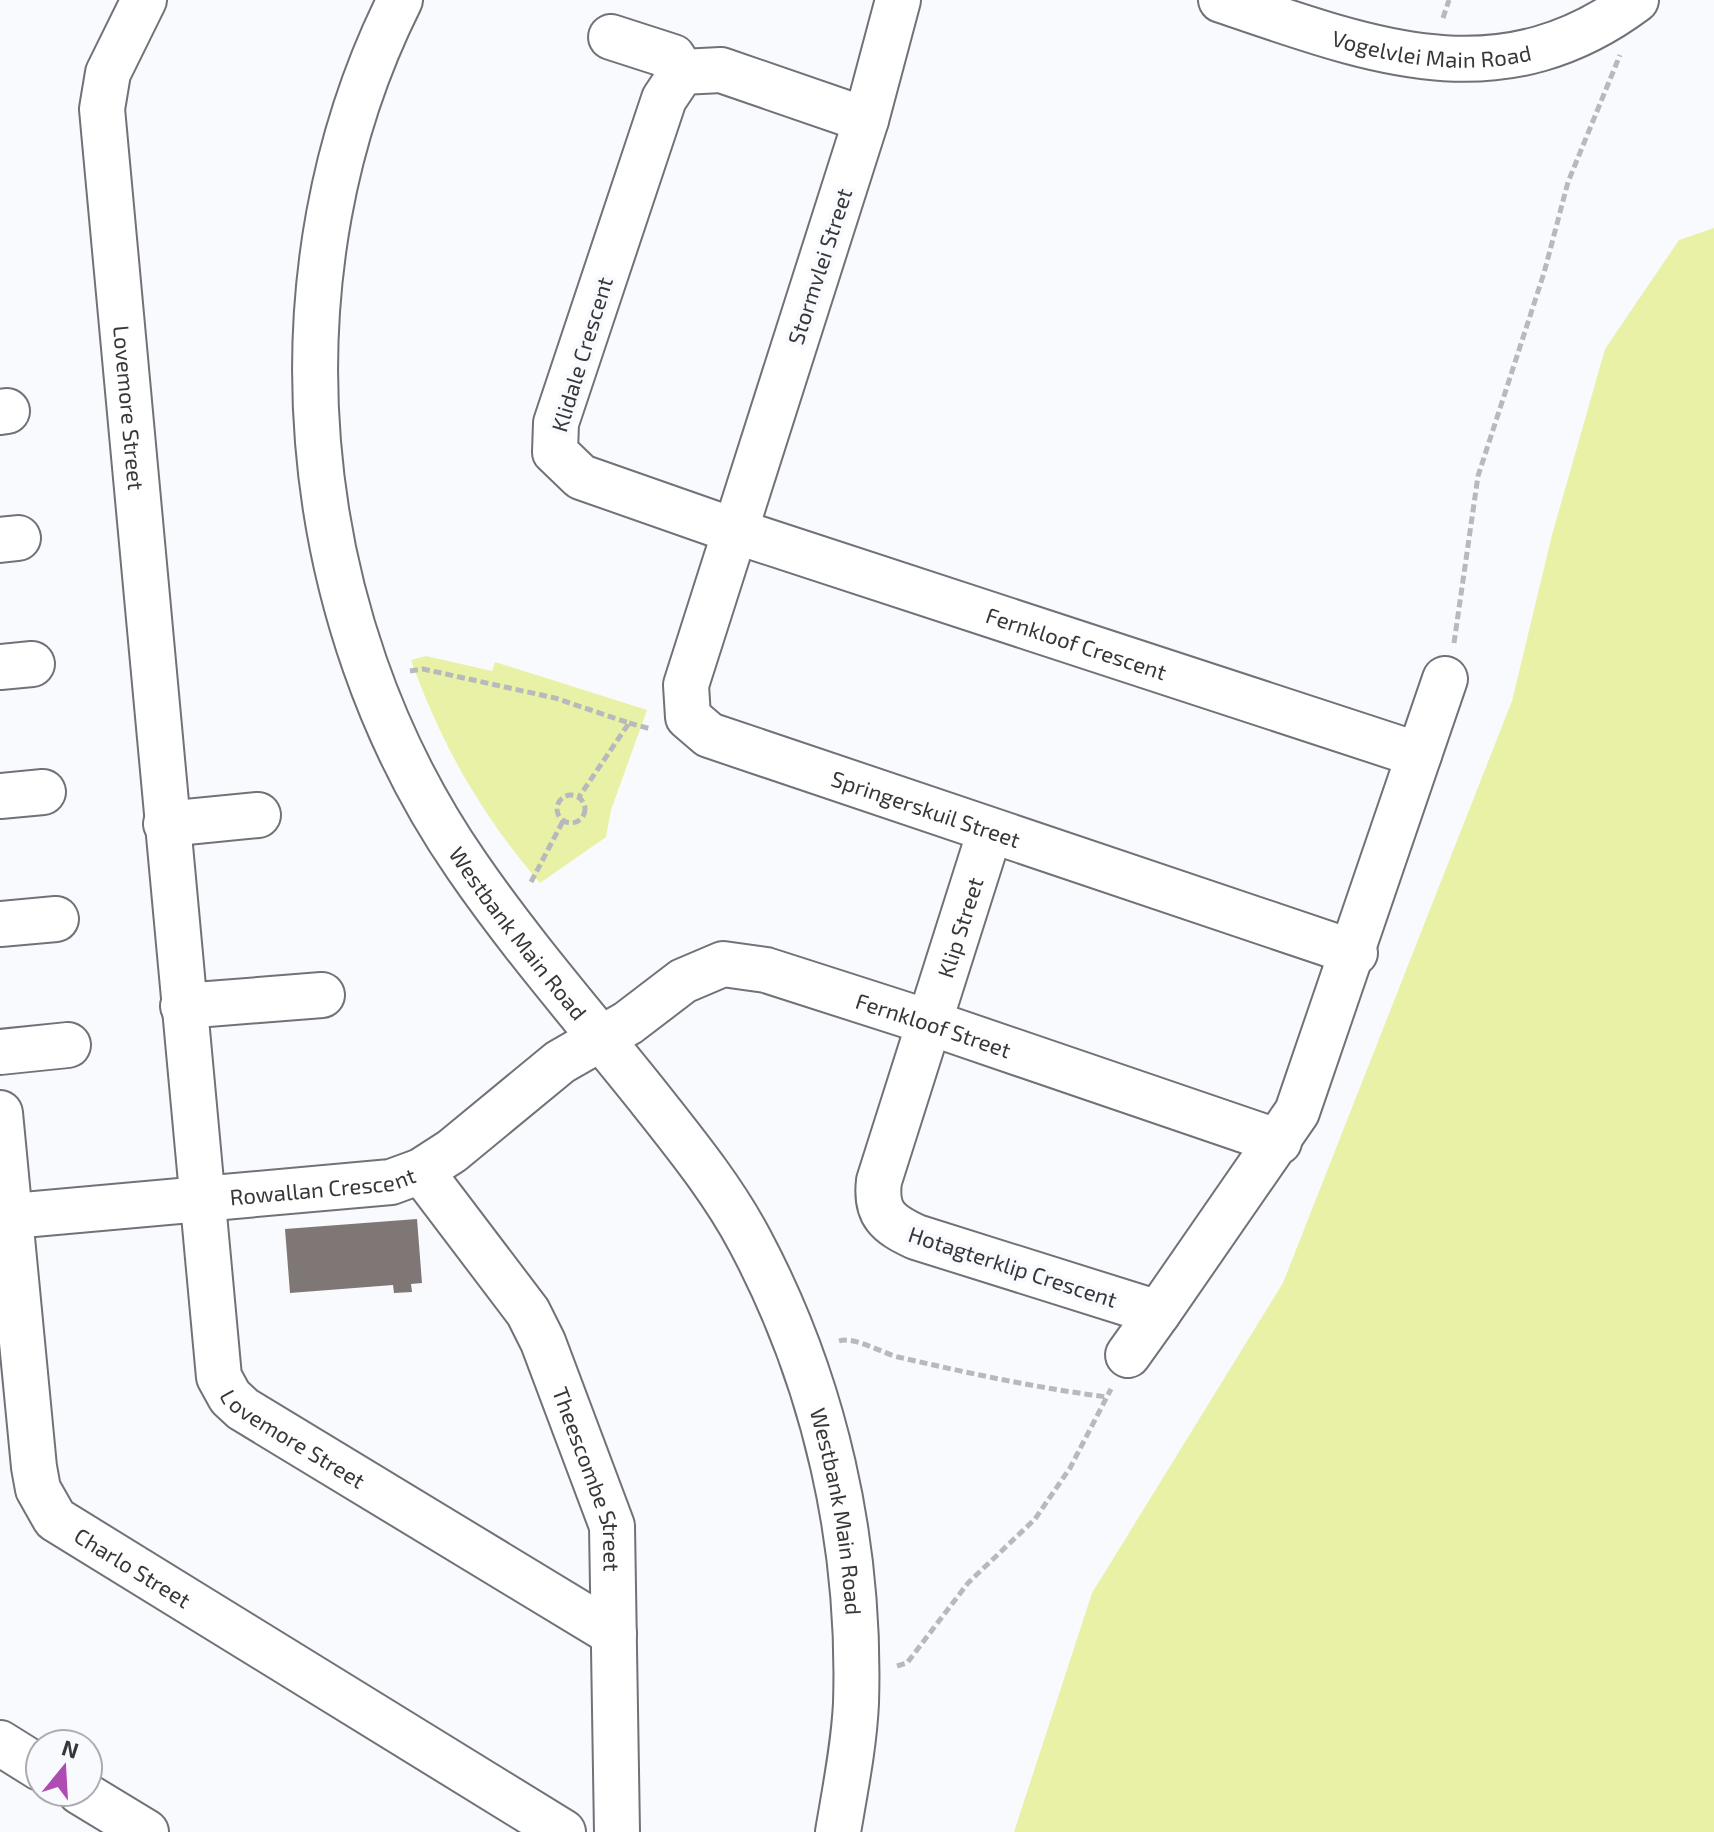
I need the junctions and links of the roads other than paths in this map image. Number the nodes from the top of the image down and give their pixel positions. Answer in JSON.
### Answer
{"nodes":[{"id":1,"x":144,"y":0,"type":"edge"},
{"id":2,"x":400,"y":0,"type":"edge"},
{"id":3,"x":898,"y":0,"type":"edge"},
{"id":4,"x":1221,"y":0,"type":"edge"},
{"id":5,"x":1630,"y":4,"type":"edge"},
{"id":6,"x":611,"y":37,"type":"dead end"},
{"id":7,"x":682,"y":72,"type":"junction"},
{"id":8,"x":866,"y":120,"type":"junction"},
{"id":9,"x":735,"y":531,"type":"junction"},
{"id":10,"x":1445,"y":679,"type":"road end"},
{"id":11,"x":1419,"y":755,"type":"junction"},
{"id":12,"x":43,"y":792,"type":"dead end"},
{"id":13,"x":0,"y":796,"type":"edge"},
{"id":14,"x":258,"y":815,"type":"dead end"},
{"id":15,"x":166,"y":824,"type":"junction"},
{"id":16,"x":990,"y":831,"type":"junction"},
{"id":17,"x":56,"y":919,"type":"dead end"},
{"id":18,"x":0,"y":924,"type":"edge"},
{"id":19,"x":1355,"y":953,"type":"junction"},
{"id":20,"x":322,"y":995,"type":"dead end"},
{"id":21,"x":183,"y":1006,"type":"junction"},
{"id":22,"x":928,"y":1022,"type":"junction"},
{"id":23,"x":601,"y":1038,"type":"junction"},
{"id":24,"x":68,"y":1045,"type":"dead end"},
{"id":25,"x":0,"y":1052,"type":"edge"},
{"id":26,"x":0,"y":1113,"type":"edge"},
{"id":27,"x":1279,"y":1142,"type":"junction"},
{"id":28,"x":421,"y":1171,"type":"junction"},
{"id":29,"x":202,"y":1199,"type":"junction"},
{"id":30,"x":5,"y":1217,"type":"edge"},
{"id":31,"x":1158,"y":1313,"type":"junction"},
{"id":32,"x":1128,"y":1355,"type":"road end"},
{"id":33,"x":614,"y":1634,"type":"junction"},
{"id":34,"x":0,"y":1743,"type":"edge"},
{"id":35,"x":24,"y":1758,"type":"edge"},
{"id":36,"x":104,"y":1807,"type":"edge"},
{"id":37,"x":146,"y":1832,"type":"edge"},
{"id":38,"x":563,"y":1832,"type":"edge"},
{"id":39,"x":617,"y":1832,"type":"edge"},
{"id":40,"x":838,"y":1832,"type":"edge"}],
"edges":[{"from":1,"to":15,"type":"street","name":"Lovemore Street"},
{"from":2,"to":23,"type":"street","name":"Westbank Main Road"},
{"from":3,"to":8,"type":"street","name":"Stormvlei Street"},
{"from":4,"to":5,"type":"street","name":"Vogelvlei Main Road"},
{"from":6,"to":7,"type":"street"},
{"from":7,"to":8,"type":"street"},
{"from":7,"to":9,"type":"street","name":"Klidale Crescent"},
{"from":8,"to":9,"type":"street","name":"Stormvlei Street"},
{"from":9,"to":11,"type":"street","name":"Fernkloof Crescent"},
{"from":9,"to":16,"type":"street","name":"Springerskuil Street"},
{"from":10,"to":11,"type":"street"},
{"from":11,"to":19,"type":"street"},
{"from":12,"to":13,"type":"street"},
{"from":14,"to":15,"type":"street"},
{"from":15,"to":21,"type":"street","name":"Lovemore Street"},
{"from":16,"to":19,"type":"street","name":"Springerskuil Street"},
{"from":16,"to":22,"type":"street","name":"Klip Street"},
{"from":17,"to":18,"type":"street"},
{"from":19,"to":27,"type":"street"},
{"from":20,"to":21,"type":"street"},
{"from":21,"to":29,"type":"street","name":"Lovemore Street"},
{"from":22,"to":23,"type":"street","name":"Fernkloof Street"},
{"from":22,"to":27,"type":"street","name":"Fernkloof Street"},
{"from":22,"to":31,"type":"street","name":"Hotagterklip Crescent"},
{"from":23,"to":28,"type":"street","name":"Rowallan Crescent"},
{"from":23,"to":40,"type":"street","name":"Westbank Main Road"},
{"from":24,"to":25,"type":"street"},
{"from":26,"to":30,"type":"street","name":"Charlo Street"},
{"from":27,"to":31,"type":"street"},
{"from":28,"to":29,"type":"street","name":"Rowallan Crescent"},
{"from":28,"to":33,"type":"street","name":"Theescombe Street"},
{"from":29,"to":30,"type":"street","name":"Rowallan Crescent"},
{"from":29,"to":33,"type":"street","name":"Lovemore Street"},
{"from":30,"to":38,"type":"street","name":"Charlo Street"},
{"from":31,"to":32,"type":"street"},
{"from":33,"to":39,"type":"street","name":"Theescombe Street"},
{"from":34,"to":35,"type":"street"},
{"from":36,"to":37,"type":"street"}]}
